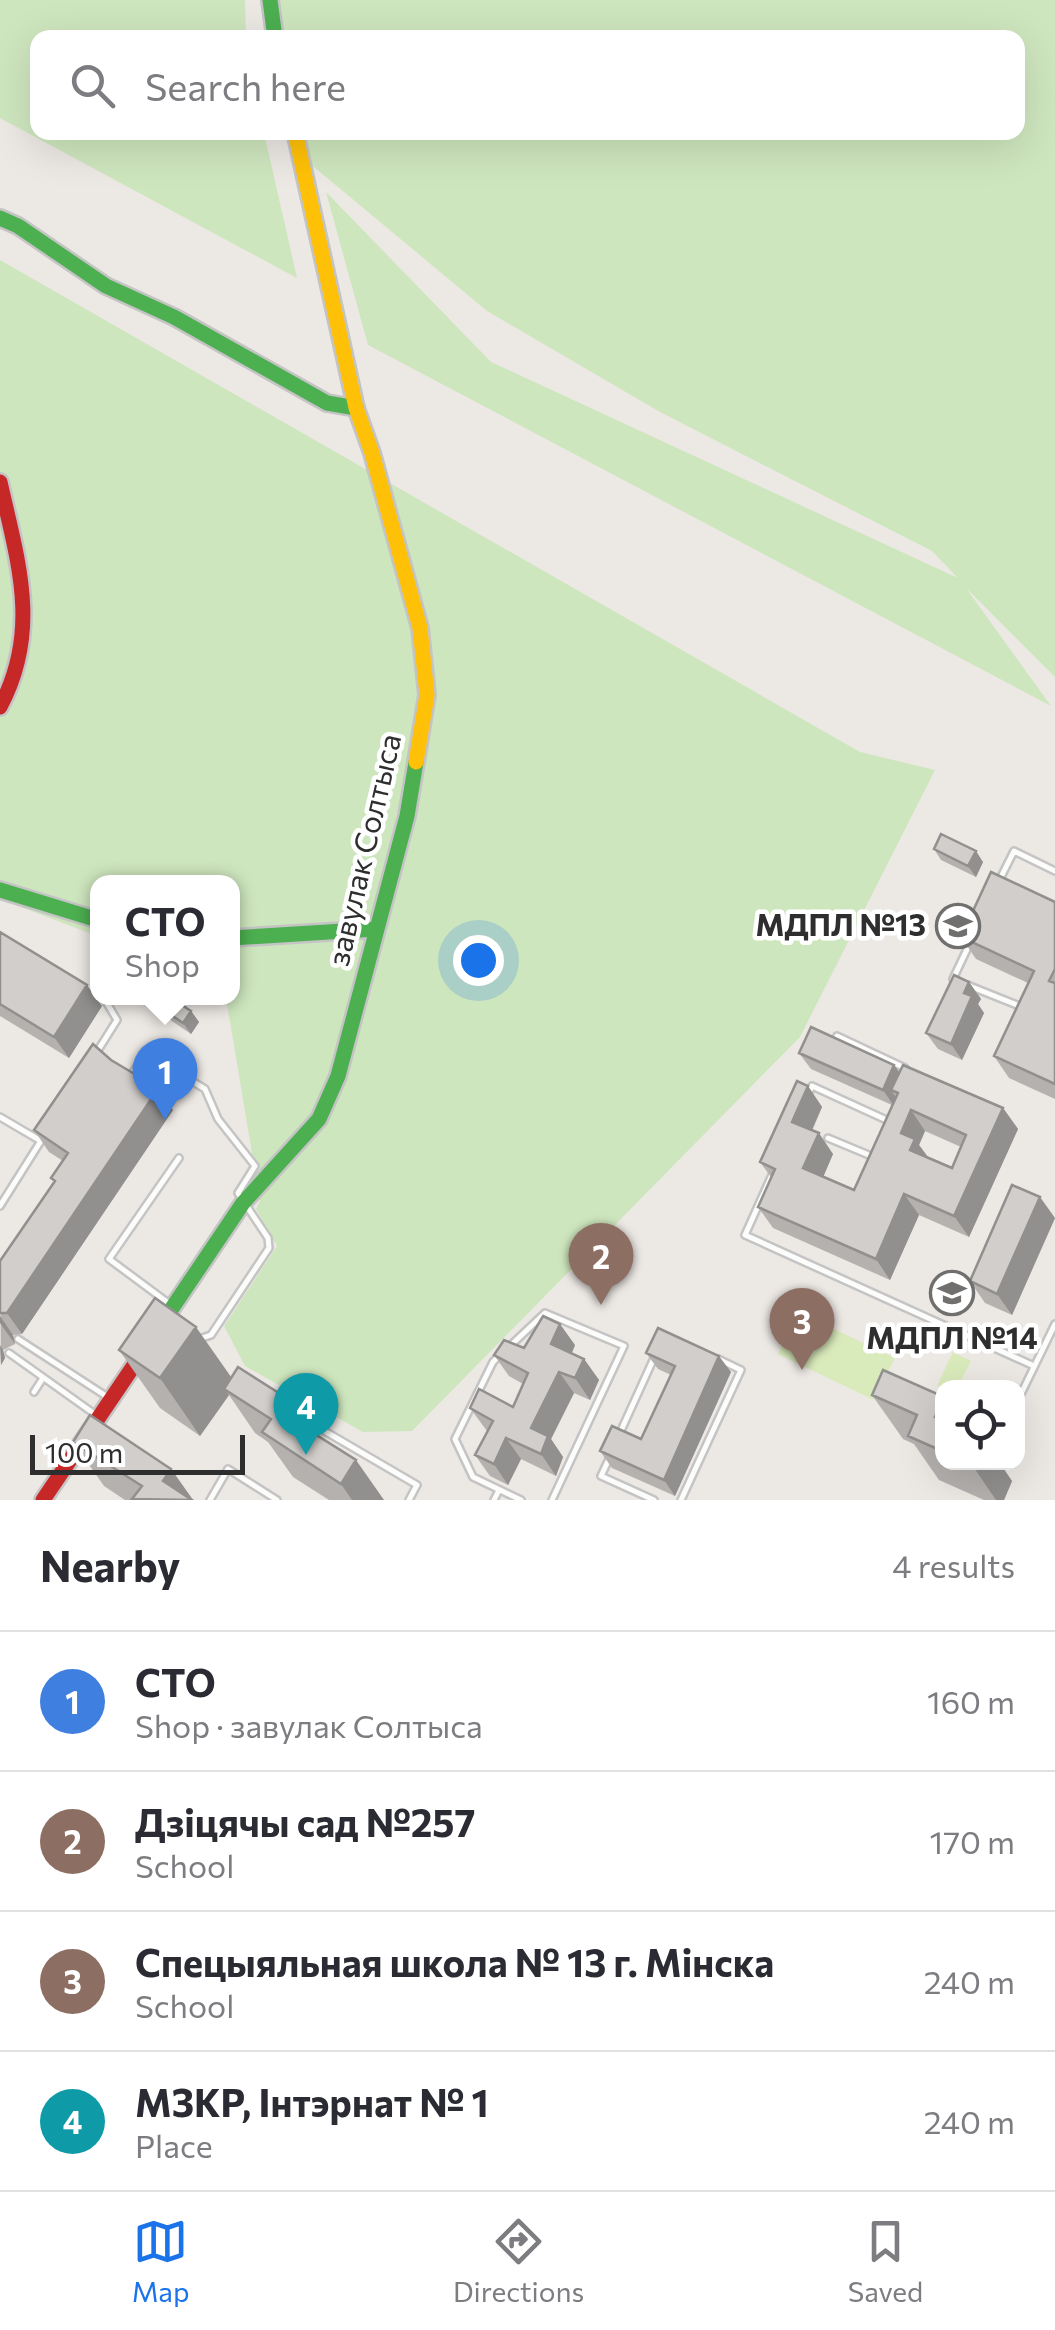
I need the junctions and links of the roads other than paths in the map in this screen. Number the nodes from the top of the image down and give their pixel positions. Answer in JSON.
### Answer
{"nodes":[{"id":1,"x":270,"y":0,"type":"edge"},
{"id":2,"x":273,"y":30,"type":"edge"},
{"id":3,"x":297,"y":140,"type":"edge"},
{"id":4,"x":0,"y":218,"type":"edge"},
{"id":5,"x":356,"y":408,"type":"junction"},
{"id":6,"x":0,"y":482,"type":"edge"},
{"id":7,"x":0,"y":708,"type":"edge"},
{"id":8,"x":1055,"y":871,"type":"edge"},
{"id":9,"x":998,"y":883,"type":"edge"},
{"id":10,"x":0,"y":890,"type":"edge"},
{"id":11,"x":90,"y":918,"type":"edge"},
{"id":12,"x":376,"y":929,"type":"junction"},
{"id":13,"x":976,"y":931,"type":"edge"},
{"id":14,"x":240,"y":937,"type":"edge"},
{"id":15,"x":108,"y":1005,"type":"edge"},
{"id":16,"x":1027,"y":1009,"type":"edge"},
{"id":17,"x":838,"y":1036,"type":"edge"},
{"id":18,"x":88,"y":1066,"type":"edge"},
{"id":19,"x":916,"y":1074,"type":"edge"},
{"id":20,"x":130,"y":1077,"type":"edge"},
{"id":21,"x":186,"y":1077,"type":"junction"},
{"id":22,"x":804,"y":1102,"type":"edge"},
{"id":23,"x":169,"y":1104,"type":"dead end"},
{"id":24,"x":0,"y":1117,"type":"edge"},
{"id":25,"x":893,"y":1123,"type":"edge"},
{"id":26,"x":50,"y":1126,"type":"edge"},
{"id":27,"x":828,"y":1138,"type":"dead end"},
{"id":28,"x":40,"y":1141,"type":"junction"},
{"id":29,"x":179,"y":1158,"type":"dead end"},
{"id":30,"x":876,"y":1158,"type":"edge"},
{"id":31,"x":775,"y":1168,"type":"edge"},
{"id":32,"x":243,"y":1202,"type":"junction"},
{"id":33,"x":0,"y":1205,"type":"edge"},
{"id":34,"x":173,"y":1307,"type":"junction"},
{"id":35,"x":1055,"y":1324,"type":"edge"},
{"id":36,"x":186,"y":1335,"type":"edge"},
{"id":37,"x":18,"y":1339,"type":"dead end"},
{"id":38,"x":658,"y":1351,"type":"edge"},
{"id":39,"x":9,"y":1353,"type":"dead end"},
{"id":40,"x":711,"y":1355,"type":"edge"},
{"id":41,"x":1034,"y":1366,"type":"junction"},
{"id":42,"x":43,"y":1378,"type":"junction"},
{"id":43,"x":1025,"y":1385,"type":"edge"},
{"id":44,"x":34,"y":1392,"type":"dead end"},
{"id":45,"x":111,"y":1400,"type":"junction"},
{"id":46,"x":290,"y":1411,"type":"edge"},
{"id":47,"x":99,"y":1418,"type":"junction"},
{"id":48,"x":617,"y":1440,"type":"edge"},
{"id":49,"x":609,"y":1458,"type":"edge"},
{"id":50,"x":498,"y":1490,"type":"junction"},
{"id":51,"x":44,"y":1500,"type":"edge"},
{"id":52,"x":210,"y":1500,"type":"edge"},
{"id":53,"x":277,"y":1500,"type":"edge"},
{"id":54,"x":409,"y":1500,"type":"edge"},
{"id":55,"x":494,"y":1500,"type":"edge"},
{"id":56,"x":521,"y":1500,"type":"edge"},
{"id":57,"x":552,"y":1500,"type":"edge"},
{"id":58,"x":654,"y":1500,"type":"edge"},
{"id":59,"x":681,"y":1500,"type":"edge"}],
"edges":[{"from":1,"to":2,"type":"street"},
{"from":3,"to":5,"type":"street","name":"завулак Солтыса"},
{"from":4,"to":5,"type":"street"},
{"from":5,"to":12,"type":"street","name":"завулак Солтыса"},
{"from":6,"to":7,"type":"street"},
{"from":8,"to":9,"type":"lane"},
{"from":10,"to":11,"type":"street"},
{"from":12,"to":14,"type":"street"},
{"from":12,"to":32,"type":"street","name":"завулак Солтыса"},
{"from":13,"to":16,"type":"lane"},
{"from":15,"to":18,"type":"lane"},
{"from":17,"to":19,"type":"lane"},
{"from":20,"to":21,"type":"lane"},
{"from":21,"to":23,"type":"lane"},
{"from":21,"to":32,"type":"lane"},
{"from":22,"to":25,"type":"lane"},
{"from":24,"to":28,"type":"lane"},
{"from":26,"to":28,"type":"lane"},
{"from":27,"to":30,"type":"lane"},
{"from":28,"to":33,"type":"lane"},
{"from":29,"to":34,"type":"lane"},
{"from":31,"to":41,"type":"lane"},
{"from":32,"to":34,"type":"street","name":"завулак Солтыса"},
{"from":32,"to":36,"type":"lane"},
{"from":34,"to":45,"type":"street","name":"завулак Солтыса"},
{"from":35,"to":41,"type":"lane"},
{"from":37,"to":45,"type":"lane"},
{"from":38,"to":48,"type":"lane"},
{"from":39,"to":42,"type":"lane"},
{"from":40,"to":59,"type":"lane"},
{"from":41,"to":43,"type":"lane"},
{"from":42,"to":44,"type":"lane"},
{"from":42,"to":47,"type":"lane"},
{"from":45,"to":47,"type":"street","name":"завулак Солтыса"},
{"from":46,"to":54,"type":"lane"},
{"from":47,"to":51,"type":"street","name":"завулак Солтыса"},
{"from":49,"to":58,"type":"lane"},
{"from":50,"to":55,"type":"lane"},
{"from":50,"to":56,"type":"lane"},
{"from":50,"to":57,"type":"lane"},
{"from":52,"to":53,"type":"lane"}]}
